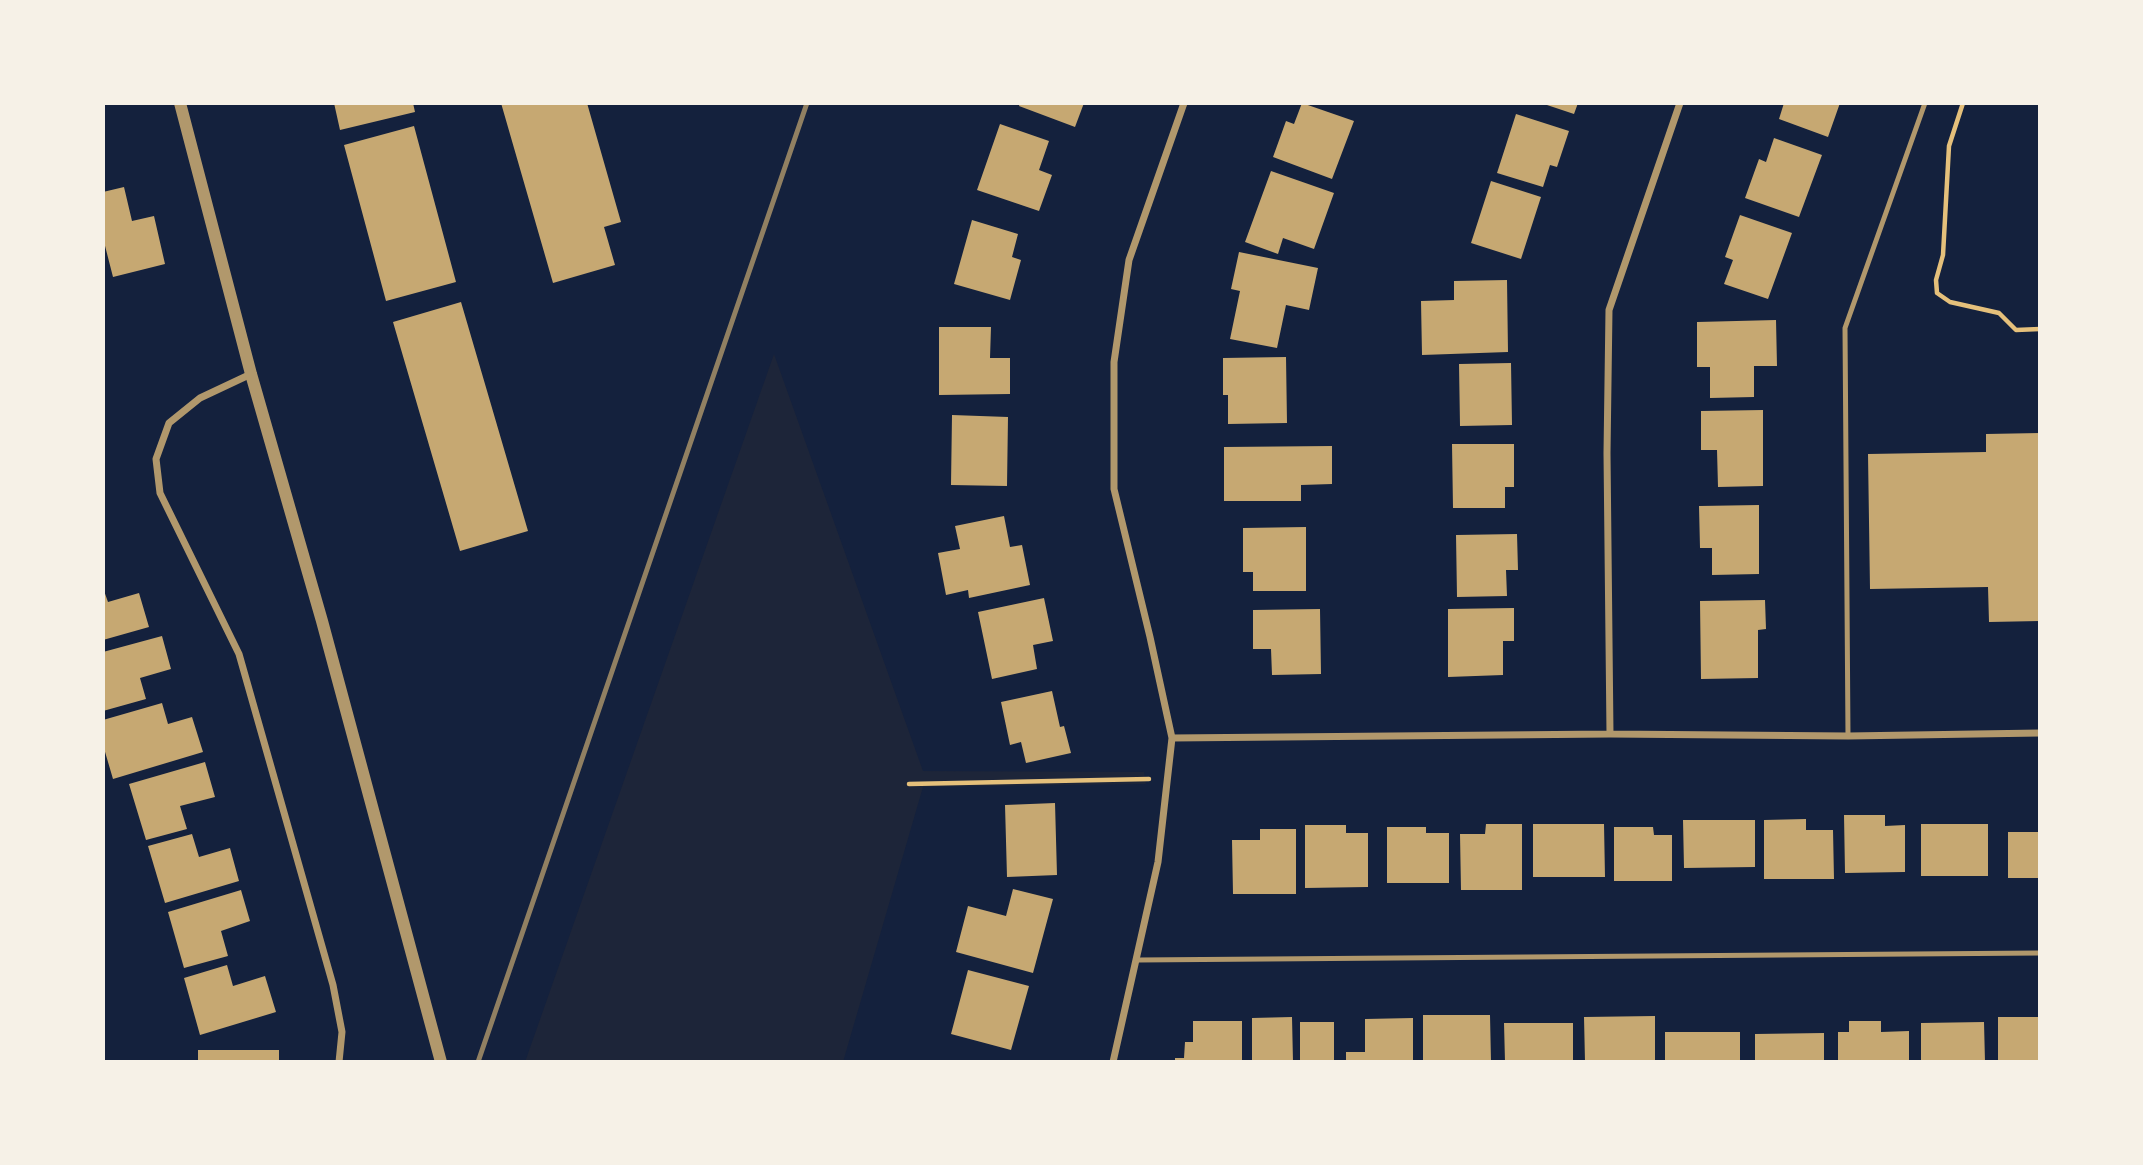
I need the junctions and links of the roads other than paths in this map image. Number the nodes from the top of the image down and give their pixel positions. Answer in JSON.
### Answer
{"nodes":[{"id":1,"x":180,"y":103,"type":"edge"},
{"id":2,"x":1184,"y":103,"type":"edge"},
{"id":3,"x":1680,"y":103,"type":"edge"},
{"id":4,"x":1925,"y":103,"type":"edge"},
{"id":5,"x":251,"y":374,"type":"junction"},
{"id":6,"x":2040,"y":733,"type":"edge"},
{"id":7,"x":1610,"y":734,"type":"junction"},
{"id":8,"x":1849,"y":736,"type":"junction"},
{"id":9,"x":1172,"y":738,"type":"junction"},
{"id":10,"x":2040,"y":953,"type":"edge"},
{"id":11,"x":1138,"y":960,"type":"junction"},
{"id":12,"x":339,"y":1062,"type":"edge"},
{"id":13,"x":441,"y":1062,"type":"edge"},
{"id":14,"x":1114,"y":1062,"type":"edge"}],
"edges":[{"from":1,"to":5,"type":"street"},
{"from":2,"to":9,"type":"street"},
{"from":3,"to":7,"type":"street"},
{"from":4,"to":8,"type":"lane"},
{"from":5,"to":12,"type":"street"},
{"from":5,"to":13,"type":"street"},
{"from":6,"to":8,"type":"street"},
{"from":7,"to":8,"type":"street"},
{"from":7,"to":9,"type":"street"},
{"from":9,"to":11,"type":"street"},
{"from":10,"to":11,"type":"lane"},
{"from":11,"to":14,"type":"street"}]}
